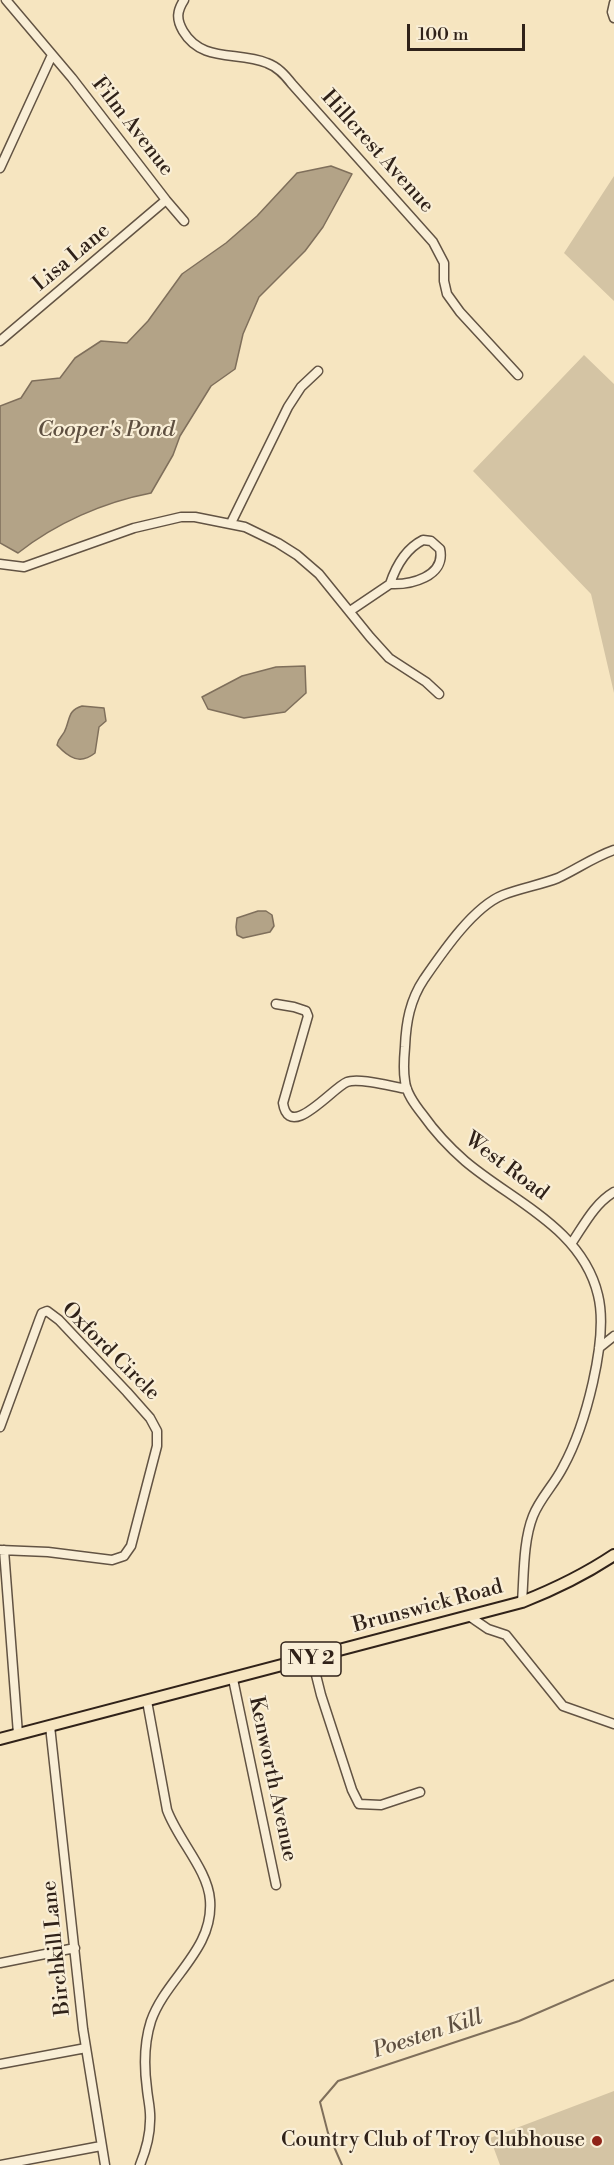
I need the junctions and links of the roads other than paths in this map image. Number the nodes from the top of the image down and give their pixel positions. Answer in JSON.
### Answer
{"nodes":[{"id":1,"x":6,"y":0,"type":"edge"},
{"id":2,"x":184,"y":0,"type":"edge"},
{"id":3,"x":52,"y":55,"type":"junction"},
{"id":4,"x":0,"y":168,"type":"edge"},
{"id":5,"x":165,"y":200,"type":"junction"},
{"id":6,"x":184,"y":221,"type":"dead end"},
{"id":7,"x":0,"y":341,"type":"edge"},
{"id":8,"x":318,"y":371,"type":"dead end"},
{"id":9,"x":518,"y":375,"type":"dead end"},
{"id":10,"x":231,"y":523,"type":"junction"},
{"id":11,"x":0,"y":564,"type":"edge"},
{"id":12,"x":390,"y":585,"type":"junction"},
{"id":13,"x":350,"y":611,"type":"junction"},
{"id":14,"x":439,"y":694,"type":"dead end"},
{"id":15,"x":614,"y":850,"type":"edge"},
{"id":16,"x":276,"y":1004,"type":"dead end"},
{"id":17,"x":407,"y":1089,"type":"junction"},
{"id":18,"x":614,"y":1192,"type":"edge"},
{"id":19,"x":571,"y":1244,"type":"junction"},
{"id":20,"x":614,"y":1336,"type":"edge"},
{"id":21,"x":599,"y":1348,"type":"junction"},
{"id":22,"x":0,"y":1427,"type":"edge"},
{"id":23,"x":2,"y":1550,"type":"edge"},
{"id":24,"x":614,"y":1556,"type":"edge"},
{"id":25,"x":522,"y":1602,"type":"junction"},
{"id":26,"x":469,"y":1616,"type":"junction"},
{"id":27,"x":312,"y":1659,"type":"junction"},
{"id":28,"x":233,"y":1679,"type":"junction"},
{"id":29,"x":147,"y":1701,"type":"junction"},
{"id":30,"x":614,"y":1724,"type":"edge"},
{"id":31,"x":50,"y":1726,"type":"junction"},
{"id":32,"x":18,"y":1734,"type":"junction"},
{"id":33,"x":0,"y":1739,"type":"edge"},
{"id":34,"x":420,"y":1792,"type":"dead end"},
{"id":35,"x":276,"y":1885,"type":"dead end"},
{"id":36,"x":75,"y":1948,"type":"junction"},
{"id":37,"x":0,"y":1963,"type":"edge"},
{"id":38,"x":86,"y":2048,"type":"junction"},
{"id":39,"x":0,"y":2064,"type":"edge"},
{"id":40,"x":101,"y":2146,"type":"junction"},
{"id":41,"x":0,"y":2165,"type":"edge"},
{"id":42,"x":105,"y":2165,"type":"edge"},
{"id":43,"x":140,"y":2165,"type":"edge"}],
"edges":[{"from":1,"to":3,"type":"street","name":"Film Avenue"},
{"from":2,"to":9,"type":"street","name":"Hillcrest Avenue"},
{"from":3,"to":4,"type":"street"},
{"from":3,"to":5,"type":"street","name":"Film Avenue"},
{"from":5,"to":6,"type":"street","name":"Film Avenue"},
{"from":5,"to":7,"type":"street","name":"Lisa Lane"},
{"from":8,"to":10,"type":"street"},
{"from":10,"to":11,"type":"street"},
{"from":10,"to":13,"type":"street"},
{"from":12,"to":12,"type":"street"},
{"from":12,"to":13,"type":"street"},
{"from":13,"to":14,"type":"street"},
{"from":15,"to":17,"type":"street","name":"West Road"},
{"from":16,"to":17,"type":"street"},
{"from":17,"to":19,"type":"street","name":"West Road"},
{"from":18,"to":19,"type":"street"},
{"from":19,"to":21,"type":"street","name":"West Road"},
{"from":20,"to":21,"type":"street"},
{"from":21,"to":25,"type":"street","name":"West Road"},
{"from":22,"to":23,"type":"street","name":"Oxford Circle"},
{"from":23,"to":32,"type":"street","name":"Oxford Circle"},
{"from":24,"to":25,"type":"main road","name":"Brunswick Road","number":"NY 2"},
{"from":25,"to":26,"type":"main road","name":"Brunswick Road","number":"NY 2"},
{"from":26,"to":27,"type":"main road","name":"Brunswick Road","number":"NY 2"},
{"from":26,"to":30,"type":"street"},
{"from":27,"to":28,"type":"main road","name":"Brunswick Road","number":"NY 2"},
{"from":27,"to":34,"type":"street"},
{"from":28,"to":29,"type":"main road","name":"Brunswick Road","number":"NY 2"},
{"from":28,"to":35,"type":"street","name":"Kenworth Avenue"},
{"from":29,"to":31,"type":"main road","name":"Brunswick Road","number":"NY 2"},
{"from":29,"to":43,"type":"street"},
{"from":31,"to":32,"type":"main road","name":"Brunswick Road","number":"NY 2"},
{"from":31,"to":36,"type":"street","name":"Birchkill Lane"},
{"from":32,"to":33,"type":"main road","name":"Brunswick Road","number":"NY 2"},
{"from":36,"to":37,"type":"street"},
{"from":36,"to":38,"type":"street","name":"Birchkill Lane"},
{"from":38,"to":39,"type":"street"},
{"from":38,"to":40,"type":"street","name":"Birchkill Lane"},
{"from":40,"to":41,"type":"street"},
{"from":40,"to":42,"type":"street","name":"Birchkill Lane"}]}
